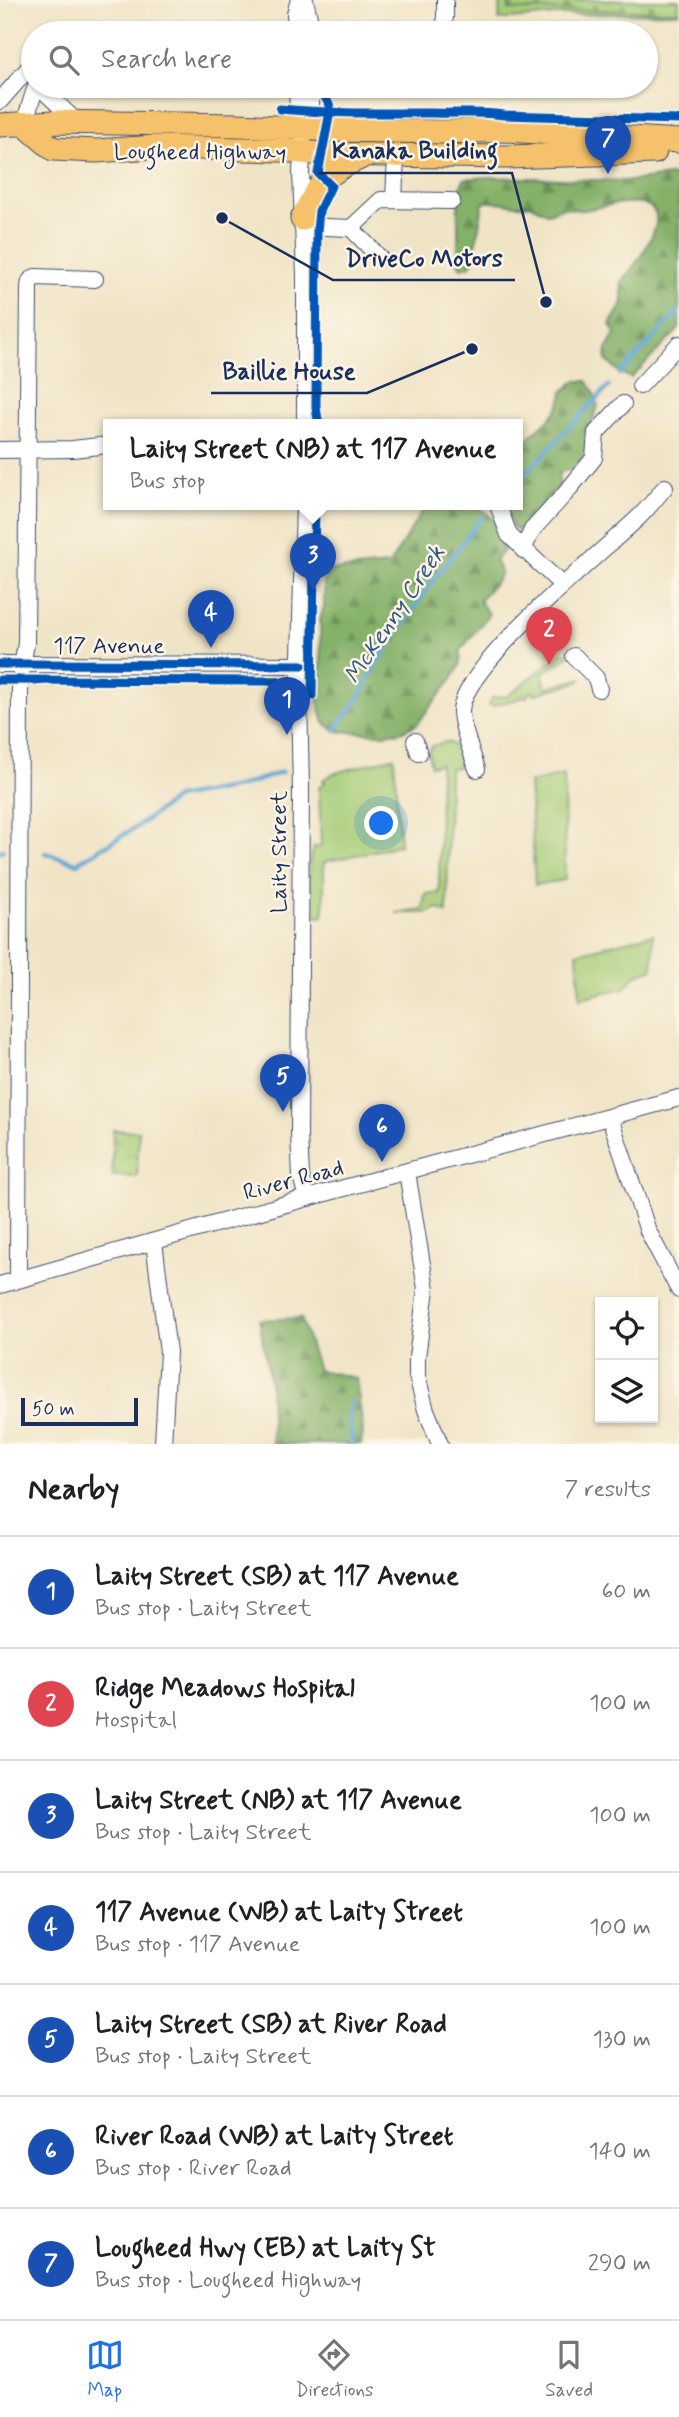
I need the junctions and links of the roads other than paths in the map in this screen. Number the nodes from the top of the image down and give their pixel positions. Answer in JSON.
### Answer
{"nodes":[{"id":1,"x":299,"y":0,"type":"edge"},
{"id":2,"x":305,"y":0,"type":"edge"},
{"id":3,"x":445,"y":0,"type":"edge"},
{"id":4,"x":445,"y":18,"type":"dead end"},
{"id":5,"x":295,"y":21,"type":"edge"},
{"id":6,"x":309,"y":21,"type":"edge"},
{"id":7,"x":21,"y":77,"type":"edge"},
{"id":8,"x":32,"y":98,"type":"edge"},
{"id":9,"x":51,"y":98,"type":"edge"},
{"id":10,"x":298,"y":98,"type":"edge"},
{"id":11,"x":311,"y":98,"type":"edge"},
{"id":12,"x":0,"y":102,"type":"edge"},
{"id":13,"x":77,"y":122,"type":"junction"},
{"id":14,"x":24,"y":124,"type":"junction"},
{"id":15,"x":304,"y":124,"type":"junction"},
{"id":16,"x":0,"y":125,"type":"edge"},
{"id":17,"x":679,"y":141,"type":"edge"},
{"id":18,"x":302,"y":152,"type":"junction"},
{"id":19,"x":679,"y":152,"type":"edge"},
{"id":20,"x":367,"y":155,"type":"junction"},
{"id":21,"x":396,"y":156,"type":"junction"},
{"id":22,"x":394,"y":200,"type":"junction"},
{"id":23,"x":452,"y":201,"type":"dead end"},
{"id":24,"x":302,"y":223,"type":"junction"},
{"id":25,"x":351,"y":228,"type":"junction"},
{"id":26,"x":379,"y":257,"type":"dead end"},
{"id":27,"x":95,"y":279,"type":"dead end"},
{"id":28,"x":679,"y":344,"type":"edge"},
{"id":29,"x":640,"y":386,"type":"dead end"},
{"id":30,"x":623,"y":404,"type":"dead end"},
{"id":31,"x":305,"y":419,"type":"edge"},
{"id":32,"x":103,"y":446,"type":"edge"},
{"id":33,"x":28,"y":449,"type":"junction"},
{"id":34,"x":0,"y":450,"type":"edge"},
{"id":35,"x":665,"y":487,"type":"dead end"},
{"id":36,"x":304,"y":510,"type":"edge"},
{"id":37,"x":500,"y":510,"type":"edge"},
{"id":38,"x":523,"y":550,"type":"junction"},
{"id":39,"x":562,"y":585,"type":"junction"},
{"id":40,"x":575,"y":656,"type":"dead end"},
{"id":41,"x":0,"y":664,"type":"edge"},
{"id":42,"x":23,"y":664,"type":"junction"},
{"id":43,"x":302,"y":664,"type":"junction"},
{"id":44,"x":599,"y":689,"type":"dead end"},
{"id":45,"x":477,"y":769,"type":"dead end"},
{"id":46,"x":679,"y":1098,"type":"edge"},
{"id":47,"x":610,"y":1118,"type":"junction"},
{"id":48,"x":407,"y":1172,"type":"junction"},
{"id":49,"x":307,"y":1198,"type":"junction"},
{"id":50,"x":154,"y":1242,"type":"junction"},
{"id":51,"x":18,"y":1279,"type":"junction"},
{"id":52,"x":0,"y":1285,"type":"edge"},
{"id":53,"x":679,"y":1290,"type":"edge"},
{"id":54,"x":163,"y":1444,"type":"edge"},
{"id":55,"x":440,"y":1444,"type":"edge"}],
"edges":[{"from":1,"to":5,"type":"street"},
{"from":2,"to":6,"type":"street"},
{"from":3,"to":4,"type":"street"},
{"from":7,"to":12,"type":"street"},
{"from":8,"to":14,"type":"street"},
{"from":9,"to":13,"type":"street"},
{"from":10,"to":15,"type":"street"},
{"from":11,"to":15,"type":"street"},
{"from":13,"to":14,"type":"highway","name":"Lougheed Highway"},
{"from":13,"to":15,"type":"highway","name":"Lougheed Highway"},
{"from":14,"to":16,"type":"highway","name":"Lougheed Highway"},
{"from":14,"to":18,"type":"highway","name":"Lougheed Highway"},
{"from":15,"to":17,"type":"highway","name":"Lougheed Highway"},
{"from":15,"to":18,"type":"street"},
{"from":18,"to":20,"type":"highway","name":"Lougheed Highway"},
{"from":18,"to":24,"type":"street"},
{"from":19,"to":21,"type":"highway","name":"Lougheed Highway"},
{"from":20,"to":21,"type":"highway","name":"Lougheed Highway"},
{"from":20,"to":24,"type":"highway"},
{"from":21,"to":22,"type":"street"},
{"from":22,"to":23,"type":"street"},
{"from":22,"to":25,"type":"street"},
{"from":24,"to":25,"type":"street"},
{"from":24,"to":31,"type":"street"},
{"from":25,"to":26,"type":"street"},
{"from":27,"to":33,"type":"street"},
{"from":28,"to":29,"type":"street"},
{"from":30,"to":38,"type":"street"},
{"from":32,"to":33,"type":"street"},
{"from":33,"to":34,"type":"street"},
{"from":33,"to":42,"type":"street"},
{"from":35,"to":39,"type":"street"},
{"from":36,"to":43,"type":"street","name":"Laity Street"},
{"from":37,"to":38,"type":"street"},
{"from":38,"to":39,"type":"street"},
{"from":39,"to":45,"type":"street"},
{"from":40,"to":44,"type":"street"},
{"from":41,"to":42,"type":"street","name":"117 Avenue"},
{"from":42,"to":43,"type":"street","name":"117 Avenue"},
{"from":42,"to":51,"type":"street"},
{"from":43,"to":49,"type":"street","name":"Laity Street"},
{"from":46,"to":47,"type":"street","name":"River Road"},
{"from":47,"to":48,"type":"street","name":"River Road"},
{"from":47,"to":53,"type":"street"},
{"from":48,"to":49,"type":"street","name":"River Road"},
{"from":48,"to":55,"type":"street"},
{"from":49,"to":50,"type":"street","name":"River Road"},
{"from":50,"to":51,"type":"street","name":"River Road"},
{"from":50,"to":54,"type":"street"},
{"from":51,"to":52,"type":"street","name":"River Road"}]}
